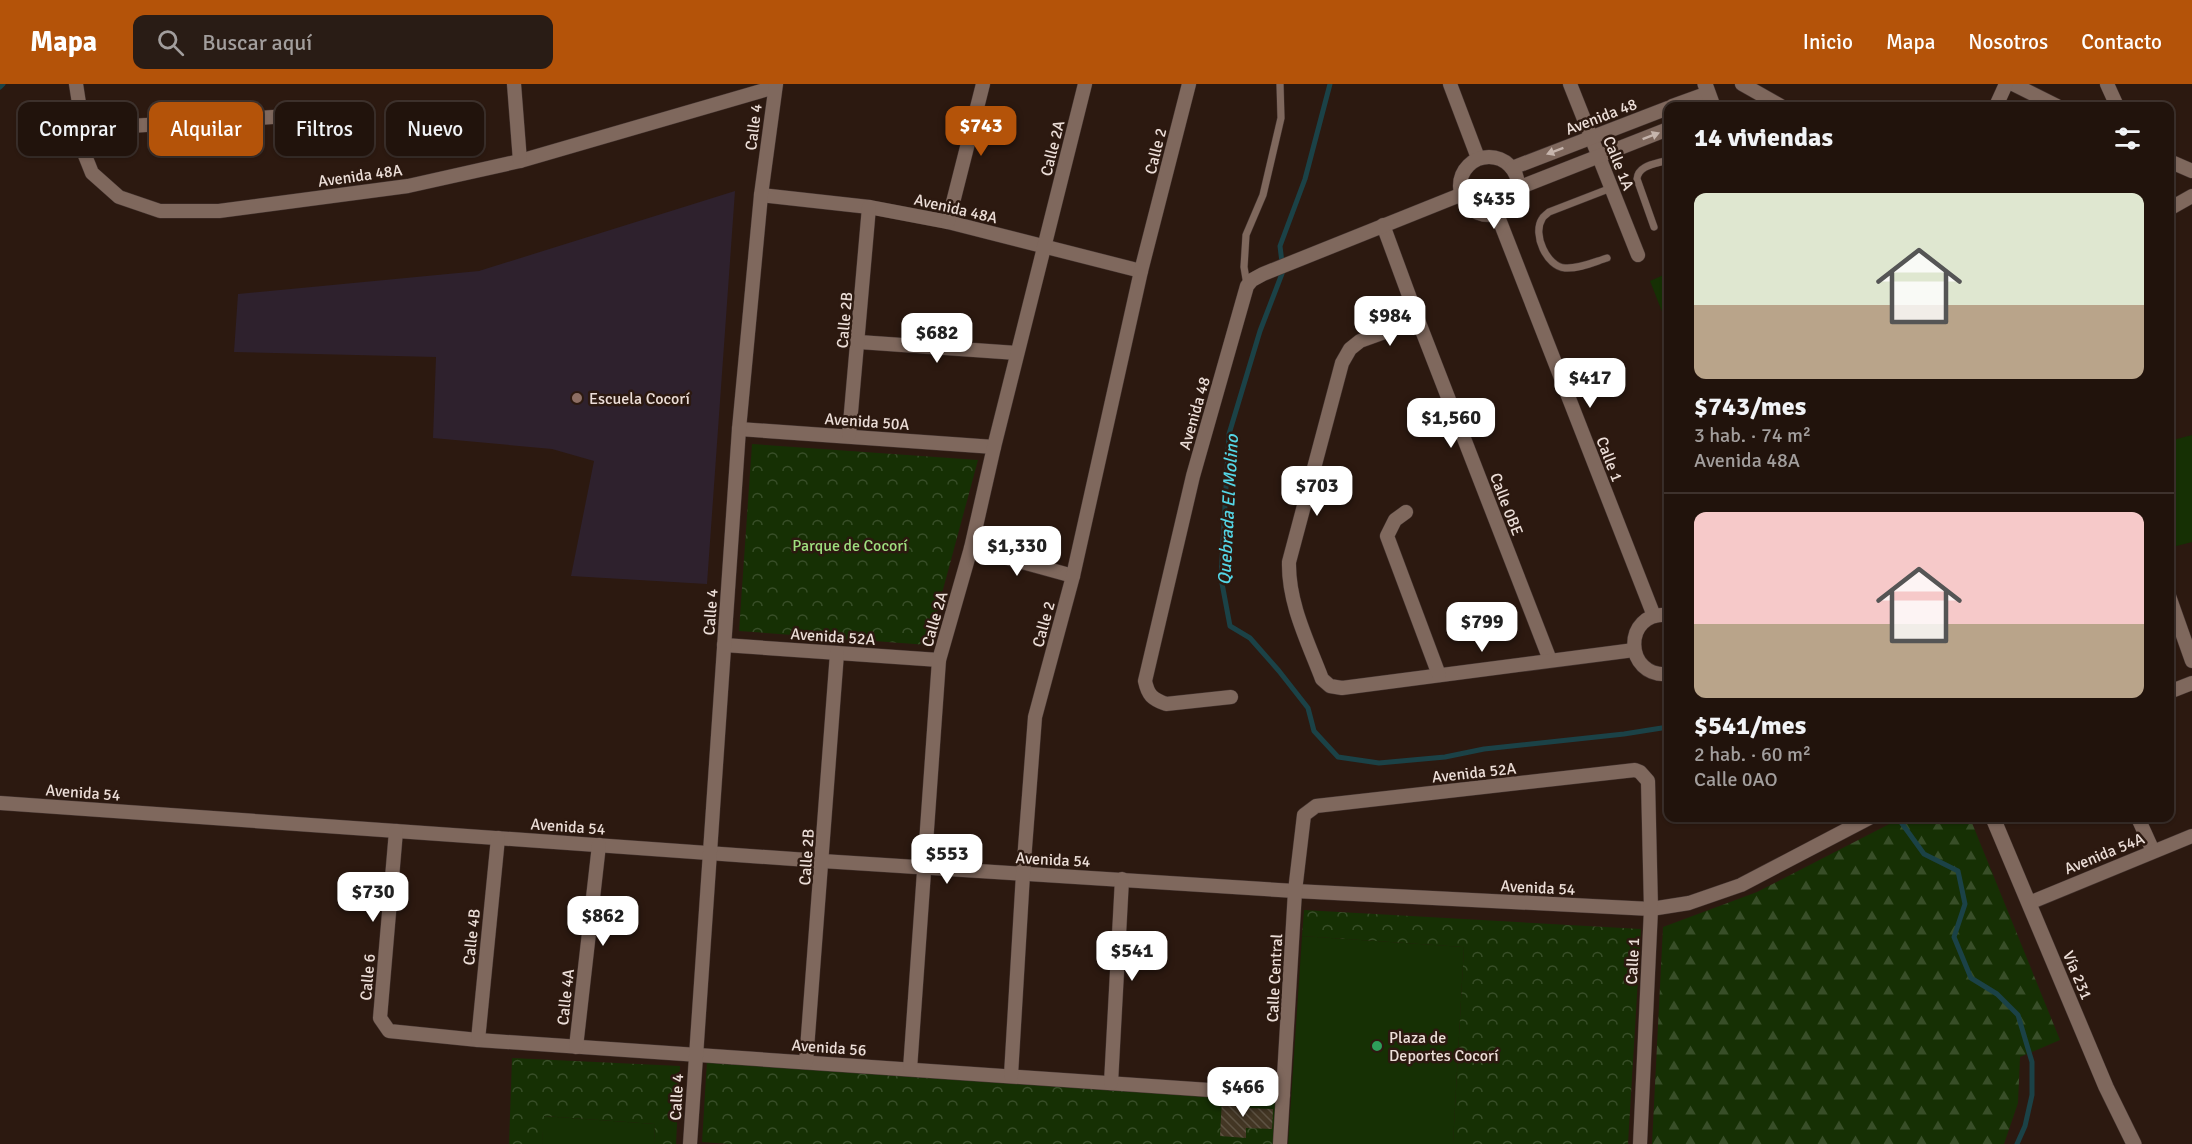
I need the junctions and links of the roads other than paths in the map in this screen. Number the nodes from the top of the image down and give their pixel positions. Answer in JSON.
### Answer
{"nodes":[{"id":1,"x":76,"y":84,"type":"edge"},
{"id":2,"x":514,"y":84,"type":"edge"},
{"id":3,"x":984,"y":84,"type":"edge"},
{"id":4,"x":1085,"y":84,"type":"edge"},
{"id":5,"x":1189,"y":84,"type":"edge"},
{"id":6,"x":1280,"y":84,"type":"edge"},
{"id":7,"x":1450,"y":84,"type":"edge"},
{"id":8,"x":1570,"y":84,"type":"edge"},
{"id":9,"x":1742,"y":84,"type":"edge"},
{"id":10,"x":2006,"y":84,"type":"edge"},
{"id":11,"x":2013,"y":84,"type":"edge"},
{"id":12,"x":2107,"y":84,"type":"edge"},
{"id":13,"x":775,"y":86,"type":"edge"},
{"id":14,"x":1709,"y":94,"type":"edge"},
{"id":15,"x":79,"y":102,"type":"edge"},
{"id":16,"x":1685,"y":102,"type":"edge"},
{"id":17,"x":1774,"y":102,"type":"edge"},
{"id":18,"x":1998,"y":102,"type":"edge"},
{"id":19,"x":2049,"y":102,"type":"edge"},
{"id":20,"x":2115,"y":102,"type":"edge"},
{"id":21,"x":1664,"y":109,"type":"edge"},
{"id":22,"x":275,"y":117,"type":"edge"},
{"id":23,"x":137,"y":126,"type":"edge"},
{"id":24,"x":1664,"y":131,"type":"edge"},
{"id":25,"x":1591,"y":137,"type":"junction"},
{"id":26,"x":85,"y":156,"type":"edge"},
{"id":27,"x":1599,"y":156,"type":"junction"},
{"id":28,"x":1478,"y":158,"type":"junction"},
{"id":29,"x":520,"y":161,"type":"junction"},
{"id":30,"x":1664,"y":161,"type":"edge"},
{"id":31,"x":2174,"y":163,"type":"edge"},
{"id":32,"x":1512,"y":168,"type":"junction"},
{"id":33,"x":2192,"y":171,"type":"edge"},
{"id":34,"x":1518,"y":188,"type":"junction"},
{"id":35,"x":1611,"y":188,"type":"junction"},
{"id":36,"x":761,"y":195,"type":"junction"},
{"id":37,"x":1460,"y":195,"type":"junction"},
{"id":38,"x":2192,"y":196,"type":"edge"},
{"id":39,"x":2174,"y":206,"type":"edge"},
{"id":40,"x":869,"y":207,"type":"junction"},
{"id":41,"x":1497,"y":214,"type":"junction"},
{"id":42,"x":948,"y":222,"type":"junction"},
{"id":43,"x":1383,"y":225,"type":"junction"},
{"id":44,"x":1654,"y":227,"type":"dead end"},
{"id":45,"x":1045,"y":247,"type":"junction"},
{"id":46,"x":1638,"y":255,"type":"dead end"},
{"id":47,"x":1607,"y":258,"type":"dead end"},
{"id":48,"x":1141,"y":271,"type":"junction"},
{"id":49,"x":1247,"y":286,"type":"junction"},
{"id":50,"x":1418,"y":320,"type":"junction"},
{"id":51,"x":859,"y":342,"type":"junction"},
{"id":52,"x":1017,"y":353,"type":"junction"},
{"id":53,"x":739,"y":429,"type":"junction"},
{"id":54,"x":849,"y":435,"type":"junction"},
{"id":55,"x":994,"y":447,"type":"junction"},
{"id":56,"x":1406,"y":512,"type":"dead end"},
{"id":57,"x":971,"y":548,"type":"junction"},
{"id":58,"x":1072,"y":576,"type":"junction"},
{"id":59,"x":2174,"y":610,"type":"edge"},
{"id":60,"x":1661,"y":615,"type":"edge"},
{"id":61,"x":724,"y":645,"type":"junction"},
{"id":62,"x":1634,"y":650,"type":"junction"},
{"id":63,"x":837,"y":653,"type":"junction"},
{"id":64,"x":939,"y":660,"type":"junction"},
{"id":65,"x":1550,"y":660,"type":"junction"},
{"id":66,"x":2192,"y":661,"type":"edge"},
{"id":67,"x":1664,"y":674,"type":"edge"},
{"id":68,"x":1439,"y":675,"type":"junction"},
{"id":69,"x":2192,"y":683,"type":"edge"},
{"id":70,"x":2174,"y":690,"type":"edge"},
{"id":71,"x":1232,"y":696,"type":"dead end"},
{"id":72,"x":1648,"y":781,"type":"joint"},
{"id":73,"x":0,"y":803,"type":"edge"},
{"id":74,"x":1304,"y":815,"type":"joint"},
{"id":75,"x":1861,"y":822,"type":"edge"},
{"id":76,"x":1995,"y":822,"type":"edge"},
{"id":77,"x":2140,"y":822,"type":"edge"},
{"id":78,"x":396,"y":831,"type":"junction"},
{"id":79,"x":2192,"y":836,"type":"edge"},
{"id":80,"x":498,"y":838,"type":"junction"},
{"id":81,"x":599,"y":845,"type":"junction"},
{"id":82,"x":2153,"y":851,"type":"junction"},
{"id":83,"x":709,"y":853,"type":"junction"},
{"id":84,"x":822,"y":861,"type":"junction"},
{"id":85,"x":924,"y":867,"type":"junction"},
{"id":86,"x":1023,"y":874,"type":"junction"},
{"id":87,"x":1122,"y":879,"type":"junction"},
{"id":88,"x":1295,"y":891,"type":"junction"},
{"id":89,"x":2029,"y":903,"type":"junction"},
{"id":90,"x":1652,"y":909,"type":"junction"},
{"id":91,"x":380,"y":1018,"type":"joint"},
{"id":92,"x":478,"y":1040,"type":"junction"},
{"id":93,"x":576,"y":1047,"type":"junction"},
{"id":94,"x":695,"y":1055,"type":"junction"},
{"id":95,"x":806,"y":1062,"type":"junction"},
{"id":96,"x":910,"y":1069,"type":"junction"},
{"id":97,"x":1011,"y":1075,"type":"junction"},
{"id":98,"x":1111,"y":1083,"type":"junction"},
{"id":99,"x":1283,"y":1095,"type":"junction"},
{"id":100,"x":690,"y":1144,"type":"edge"},
{"id":101,"x":1280,"y":1144,"type":"edge"},
{"id":102,"x":1640,"y":1144,"type":"edge"},
{"id":103,"x":2134,"y":1144,"type":"edge"}],
"edges":[{"from":1,"to":15,"type":"street"},
{"from":2,"to":29,"type":"street"},
{"from":3,"to":42,"type":"street"},
{"from":4,"to":45,"type":"street","name":"Calle 2A"},
{"from":5,"to":48,"type":"street","name":"Calle 2"},
{"from":6,"to":49,"type":"lane"},
{"from":7,"to":28,"type":"street"},
{"from":8,"to":25,"type":"street","name":"Calle 1A"},
{"from":9,"to":17,"type":"street"},
{"from":10,"to":18,"type":"street"},
{"from":11,"to":19,"type":"street"},
{"from":12,"to":20,"type":"street"},
{"from":13,"to":29,"type":"street","name":"Avenida 48A"},
{"from":13,"to":36,"type":"street","name":"Calle 4"},
{"from":14,"to":16,"type":"street","name":"Avenida 48"},
{"from":21,"to":25,"type":"street","name":"Avenida 48"},
{"from":22,"to":23,"type":"street"},
{"from":27,"to":24,"type":"street","one_way":true},
{"from":25,"to":27,"type":"street","name":"Calle 1A"},
{"from":25,"to":32,"type":"street","name":"Avenida 48","one_way":true},
{"from":26,"to":29,"type":"street","name":"Avenida 48A"},
{"from":27,"to":34,"type":"street"},
{"from":27,"to":35,"type":"street","name":"Calle 1A"},
{"from":28,"to":32,"type":"street"},
{"from":28,"to":37,"type":"street"},
{"from":30,"to":44,"type":"lane"},
{"from":31,"to":33,"type":"street"},
{"from":32,"to":34,"type":"street"},
{"from":34,"to":41,"type":"street"},
{"from":35,"to":46,"type":"street","name":"Calle 1A"},
{"from":35,"to":47,"type":"lane"},
{"from":36,"to":40,"type":"street","name":"Avenida 48A"},
{"from":36,"to":53,"type":"street","name":"Calle 4"},
{"from":37,"to":41,"type":"street"},
{"from":37,"to":43,"type":"street"},
{"from":38,"to":39,"type":"street"},
{"from":40,"to":42,"type":"street","name":"Avenida 48A"},
{"from":40,"to":51,"type":"street","name":"Calle 2B"},
{"from":41,"to":60,"type":"street","name":"Calle 1"},
{"from":42,"to":45,"type":"street","name":"Avenida 48A"},
{"from":43,"to":49,"type":"street"},
{"from":43,"to":50,"type":"street","name":"Calle 0BE"},
{"from":45,"to":48,"type":"street","name":"Avenida 48A"},
{"from":45,"to":52,"type":"street","name":"Calle 2A"},
{"from":48,"to":58,"type":"street","name":"Calle 2"},
{"from":49,"to":71,"type":"street","name":"Avenida 48"},
{"from":50,"to":65,"type":"street","name":"Calle 0BE"},
{"from":50,"to":68,"type":"street"},
{"from":51,"to":52,"type":"street"},
{"from":51,"to":54,"type":"street","name":"Calle 2B"},
{"from":52,"to":55,"type":"street","name":"Calle 2A"},
{"from":53,"to":54,"type":"street","name":"Avenida 50A"},
{"from":53,"to":61,"type":"street","name":"Calle 4"},
{"from":54,"to":55,"type":"street","name":"Avenida 50A"},
{"from":55,"to":57,"type":"street","name":"Calle 2A"},
{"from":56,"to":68,"type":"street"},
{"from":57,"to":58,"type":"street"},
{"from":57,"to":64,"type":"street","name":"Calle 2A"},
{"from":58,"to":86,"type":"street","name":"Calle 2"},
{"from":59,"to":66,"type":"street"},
{"from":60,"to":62,"type":"street"},
{"from":61,"to":63,"type":"street","name":"Avenida 52A"},
{"from":61,"to":83,"type":"street","name":"Calle 4"},
{"from":62,"to":65,"type":"street"},
{"from":62,"to":67,"type":"street"},
{"from":63,"to":64,"type":"street","name":"Avenida 52A"},
{"from":63,"to":84,"type":"street","name":"Calle 2B"},
{"from":64,"to":85,"type":"street","name":"Calle 2A"},
{"from":65,"to":68,"type":"street"},
{"from":69,"to":70,"type":"street"},
{"from":72,"to":74,"type":"street","name":"Avenida 52A"},
{"from":72,"to":90,"type":"street","name":"Calle 1"},
{"from":73,"to":78,"type":"street","name":"Avenida 54"},
{"from":74,"to":88,"type":"street","name":"Calle Central"},
{"from":75,"to":90,"type":"street","name":"Avenida 54"},
{"from":76,"to":89,"type":"main road","name":"Vía 231"},
{"from":77,"to":82,"type":"street"},
{"from":78,"to":80,"type":"street","name":"Avenida 54"},
{"from":78,"to":91,"type":"street","name":"Calle 6"},
{"from":79,"to":82,"type":"street","name":"Avenida 54A"},
{"from":80,"to":81,"type":"street","name":"Avenida 54"},
{"from":80,"to":92,"type":"street","name":"Calle 4B"},
{"from":81,"to":83,"type":"street","name":"Avenida 54"},
{"from":81,"to":93,"type":"street","name":"Calle 4A"},
{"from":82,"to":89,"type":"street","name":"Avenida 54A"},
{"from":83,"to":84,"type":"street","name":"Avenida 54"},
{"from":83,"to":94,"type":"street","name":"Calle 4"},
{"from":84,"to":85,"type":"street","name":"Avenida 54"},
{"from":84,"to":95,"type":"street","name":"Calle 2B"},
{"from":85,"to":86,"type":"street","name":"Avenida 54"},
{"from":85,"to":96,"type":"street","name":"Calle 2A"},
{"from":86,"to":87,"type":"street","name":"Avenida 54"},
{"from":86,"to":97,"type":"street","name":"Calle 2"},
{"from":87,"to":88,"type":"street","name":"Avenida 54"},
{"from":87,"to":98,"type":"street"},
{"from":88,"to":90,"type":"street","name":"Avenida 54"},
{"from":88,"to":99,"type":"street","name":"Calle Central"},
{"from":89,"to":103,"type":"main road","name":"Vía 231"},
{"from":90,"to":102,"type":"street","name":"Calle 1"},
{"from":91,"to":92,"type":"street","name":"Avenida 56"},
{"from":92,"to":93,"type":"street","name":"Avenida 56"},
{"from":93,"to":94,"type":"street","name":"Avenida 56"},
{"from":94,"to":95,"type":"street","name":"Avenida 56"},
{"from":94,"to":100,"type":"street","name":"Calle 4"},
{"from":95,"to":96,"type":"street","name":"Avenida 56"},
{"from":96,"to":97,"type":"street","name":"Avenida 56"},
{"from":97,"to":98,"type":"street","name":"Avenida 56"},
{"from":98,"to":99,"type":"street","name":"Avenida 56"},
{"from":99,"to":101,"type":"street","name":"Calle Central"}]}
